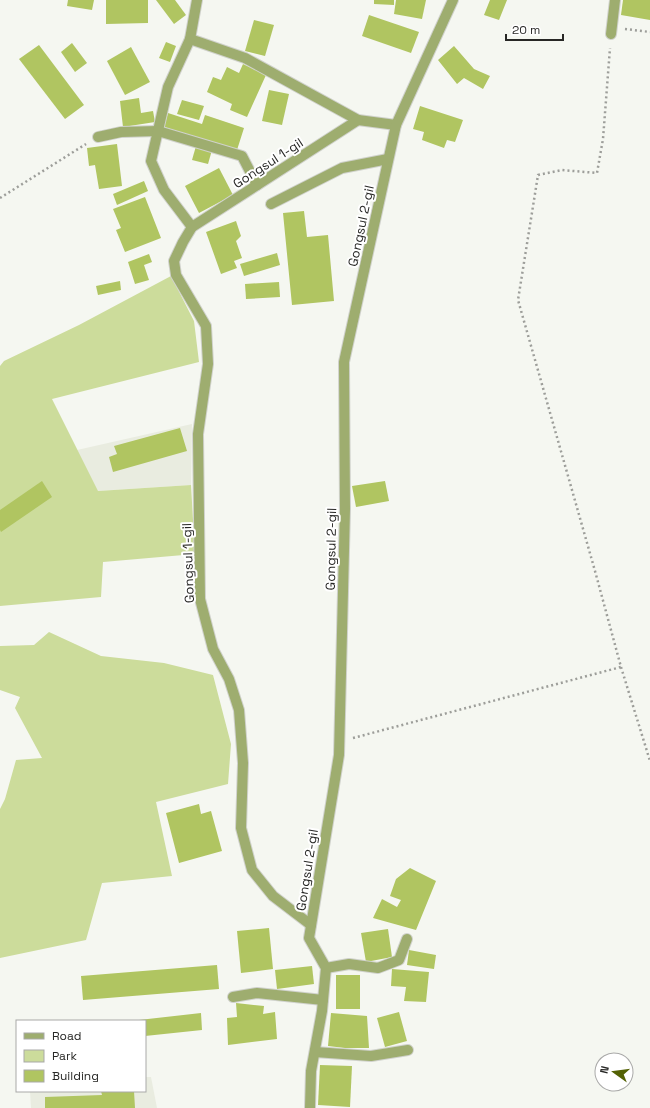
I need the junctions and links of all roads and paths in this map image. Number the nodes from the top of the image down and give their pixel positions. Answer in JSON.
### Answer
{"nodes":[{"id":1,"x":197,"y":0,"type":"edge"},
{"id":2,"x":453,"y":0,"type":"edge"},
{"id":3,"x":614,"y":0,"type":"edge"},
{"id":4,"x":650,"y":32,"type":"edge"},
{"id":5,"x":611,"y":34,"type":"junction"},
{"id":6,"x":190,"y":39,"type":"junction"},
{"id":7,"x":358,"y":120,"type":"junction"},
{"id":8,"x":396,"y":125,"type":"junction"},
{"id":9,"x":158,"y":131,"type":"junction"},
{"id":10,"x":98,"y":137,"type":"joint"},
{"id":11,"x":388,"y":159,"type":"junction"},
{"id":12,"x":258,"y":185,"type":"junction"},
{"id":13,"x":0,"y":198,"type":"edge"},
{"id":14,"x":271,"y":204,"type":"dead end"},
{"id":15,"x":192,"y":227,"type":"junction"},
{"id":16,"x":621,"y":667,"type":"junction"},
{"id":17,"x":339,"y":742,"type":"junction"},
{"id":18,"x":650,"y":761,"type":"edge"},
{"id":19,"x":311,"y":925,"type":"junction"},
{"id":20,"x":407,"y":939,"type":"dead end"},
{"id":21,"x":326,"y":968,"type":"junction"},
{"id":22,"x":233,"y":997,"type":"dead end"},
{"id":23,"x":323,"y":1000,"type":"junction"},
{"id":24,"x":408,"y":1050,"type":"dead end"},
{"id":25,"x":315,"y":1052,"type":"junction"},
{"id":26,"x":310,"y":1108,"type":"edge"}],
"edges":[{"from":1,"to":6,"type":"street"},
{"from":2,"to":8,"type":"street","name":"Gongsul 2-gil"},
{"from":3,"to":5,"type":"street"},
{"from":4,"to":5,"type":"path"},
{"from":5,"to":16,"type":"path"},
{"from":6,"to":7,"type":"street"},
{"from":6,"to":9,"type":"street"},
{"from":7,"to":8,"type":"street"},
{"from":7,"to":12,"type":"street","name":"Gongsul 1-gil"},
{"from":8,"to":11,"type":"street","name":"Gongsul 2-gil"},
{"from":9,"to":10,"type":"street"},
{"from":9,"to":12,"type":"street"},
{"from":9,"to":15,"type":"street"},
{"from":10,"to":13,"type":"path"},
{"from":11,"to":14,"type":"street"},
{"from":11,"to":17,"type":"street","name":"Gongsul 2-gil"},
{"from":12,"to":15,"type":"street","name":"Gongsul 1-gil"},
{"from":15,"to":19,"type":"street","name":"Gongsul 1-gil"},
{"from":16,"to":17,"type":"path"},
{"from":16,"to":18,"type":"path"},
{"from":17,"to":19,"type":"street","name":"Gongsul 2-gil"},
{"from":19,"to":21,"type":"street","name":"Gongsul 2-gil"},
{"from":20,"to":21,"type":"street"},
{"from":21,"to":23,"type":"street"},
{"from":22,"to":23,"type":"street"},
{"from":23,"to":25,"type":"street"},
{"from":24,"to":25,"type":"street"},
{"from":25,"to":26,"type":"street"}]}
